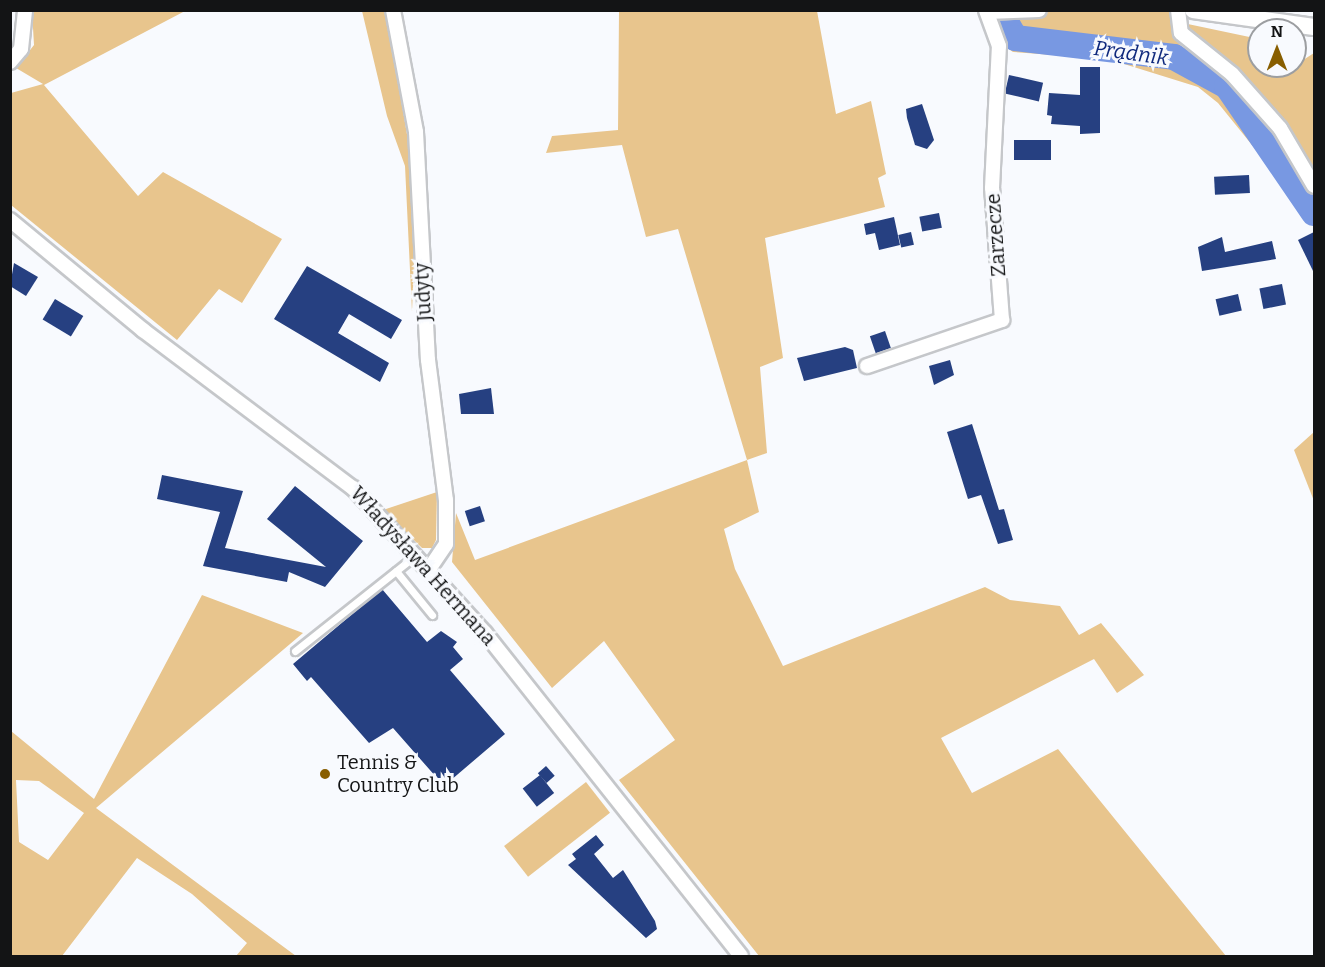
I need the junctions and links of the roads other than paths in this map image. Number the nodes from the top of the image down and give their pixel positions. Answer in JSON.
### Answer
{"nodes":[{"id":1,"x":25,"y":10,"type":"edge"},
{"id":2,"x":393,"y":10,"type":"edge"},
{"id":3,"x":1039,"y":10,"type":"edge"},
{"id":4,"x":1178,"y":10,"type":"edge"},
{"id":5,"x":1193,"y":10,"type":"edge"},
{"id":6,"x":988,"y":11,"type":"edge"},
{"id":7,"x":1011,"y":12,"type":"edge"},
{"id":8,"x":1314,"y":27,"type":"edge"},
{"id":9,"x":10,"y":62,"type":"edge"},
{"id":10,"x":1314,"y":186,"type":"edge"},
{"id":11,"x":10,"y":220,"type":"edge"},
{"id":12,"x":867,"y":366,"type":"dead end"},
{"id":13,"x":416,"y":555,"type":"junction"},
{"id":14,"x":429,"y":569,"type":"junction"},
{"id":15,"x":396,"y":571,"type":"junction"},
{"id":16,"x":432,"y":615,"type":"dead end"},
{"id":17,"x":295,"y":651,"type":"dead end"},
{"id":18,"x":741,"y":957,"type":"edge"}],
"edges":[{"from":1,"to":9,"type":"street"},
{"from":2,"to":14,"type":"street","name":"Judyty"},
{"from":3,"to":7,"type":"street"},
{"from":4,"to":10,"type":"street"},
{"from":5,"to":8,"type":"street"},
{"from":6,"to":7,"type":"street"},
{"from":6,"to":12,"type":"street","name":"Zarzecze"},
{"from":11,"to":13,"type":"street","name":"Władysława Hermana"},
{"from":13,"to":14,"type":"street","name":"Władysława Hermana"},
{"from":13,"to":15,"type":"lane"},
{"from":14,"to":18,"type":"street","name":"Władysława Hermana"},
{"from":15,"to":16,"type":"lane"},
{"from":15,"to":17,"type":"lane"}]}
